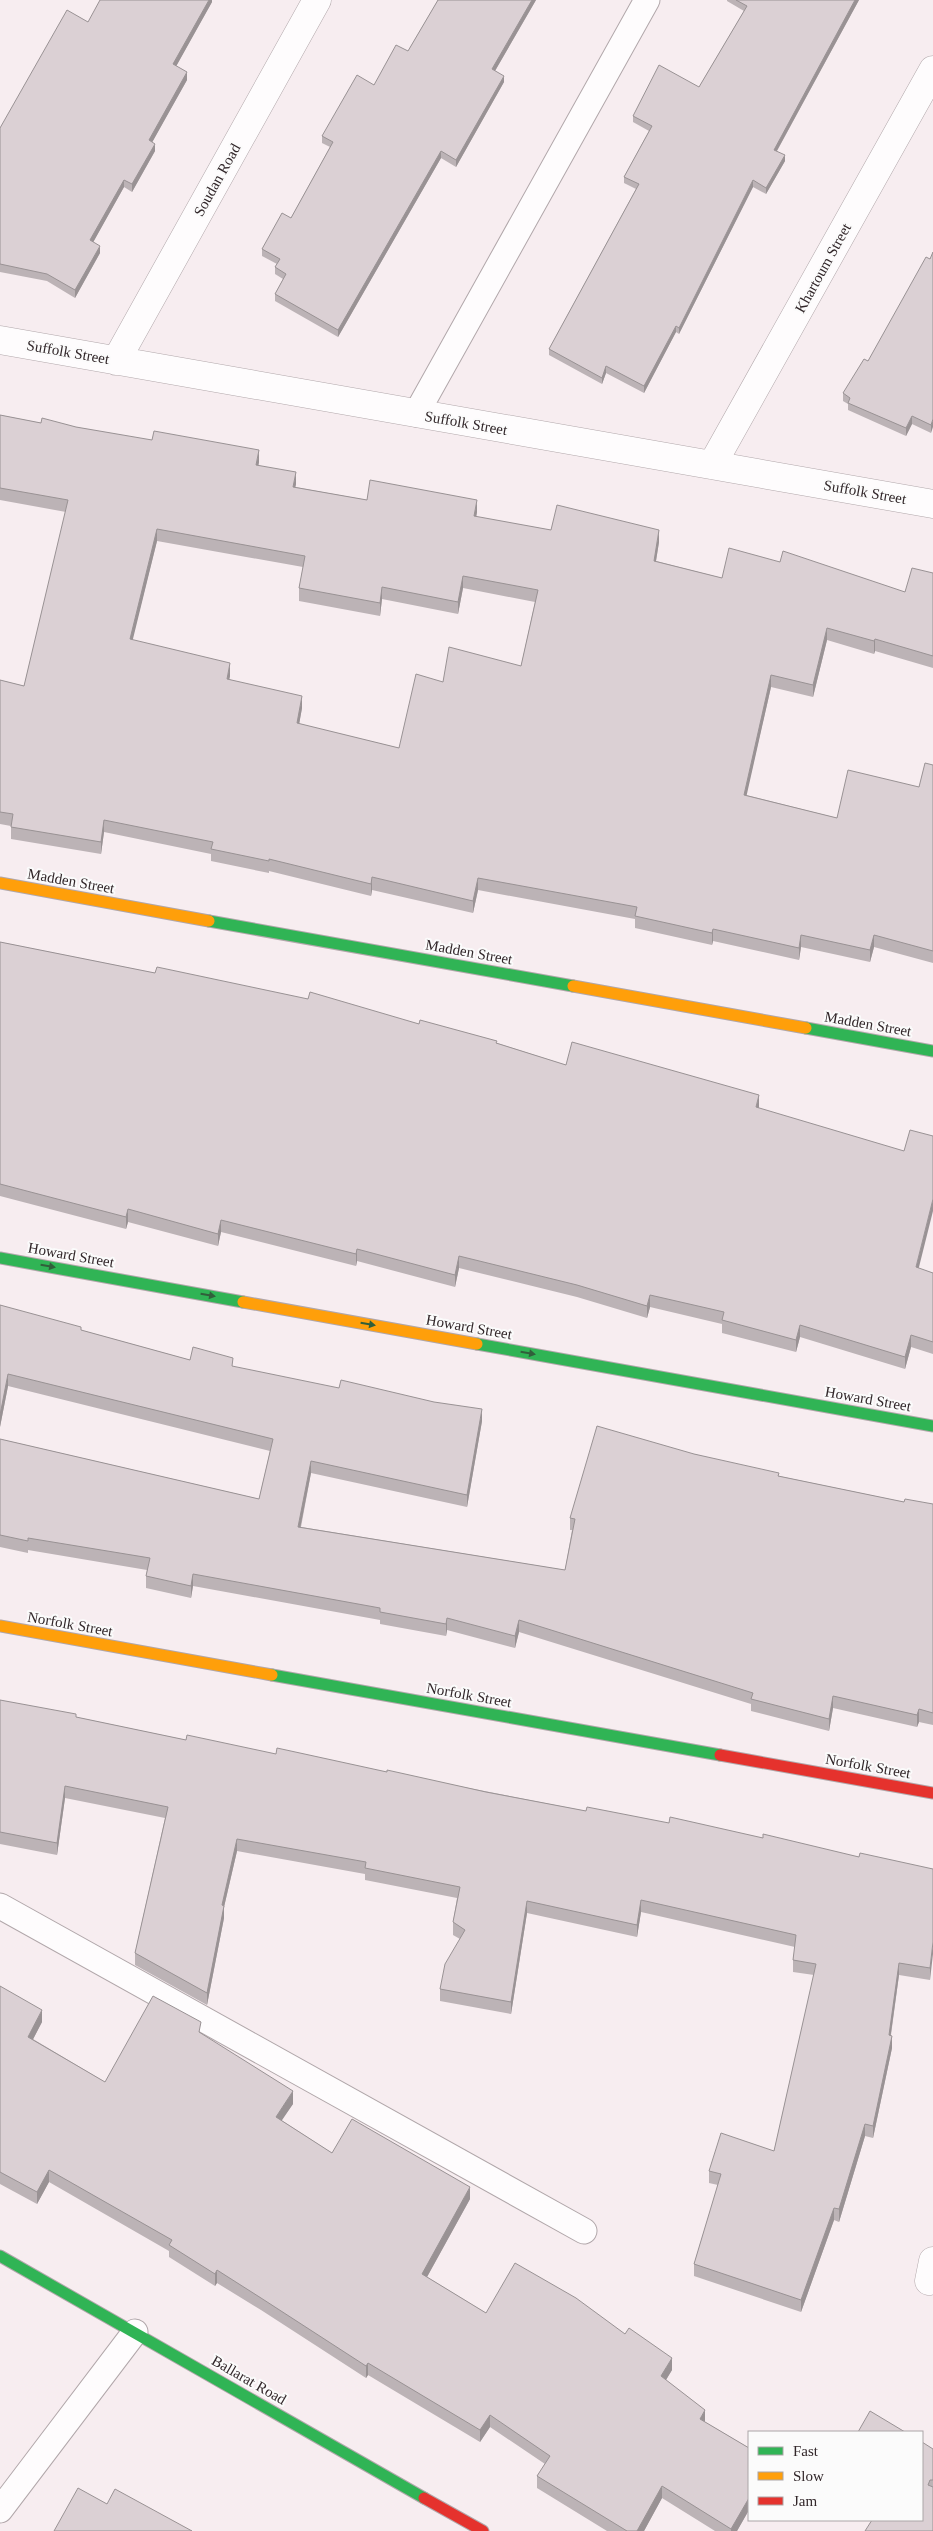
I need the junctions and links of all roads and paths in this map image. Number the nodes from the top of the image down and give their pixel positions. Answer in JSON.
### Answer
{"nodes":[{"id":1,"x":317,"y":0,"type":"edge"},
{"id":2,"x":647,"y":0,"type":"edge"},
{"id":3,"x":933,"y":70,"type":"edge"},
{"id":4,"x":0,"y":340,"type":"edge"},
{"id":5,"x":116,"y":360,"type":"junction"},
{"id":6,"x":416,"y":414,"type":"junction"},
{"id":7,"x":712,"y":465,"type":"junction"},
{"id":8,"x":933,"y":504,"type":"edge"},
{"id":9,"x":0,"y":883,"type":"edge"},
{"id":10,"x":933,"y":1051,"type":"edge"},
{"id":11,"x":0,"y":1258,"type":"edge"},
{"id":12,"x":933,"y":1426,"type":"edge"},
{"id":13,"x":0,"y":1626,"type":"edge"},
{"id":14,"x":933,"y":1793,"type":"edge"},
{"id":15,"x":0,"y":1906,"type":"edge"},
{"id":16,"x":584,"y":2230,"type":"dead end"},
{"id":17,"x":0,"y":2256,"type":"edge"},
{"id":18,"x":136,"y":2332,"type":"junction"},
{"id":19,"x":0,"y":2510,"type":"edge"},
{"id":20,"x":483,"y":2531,"type":"edge"}],
"edges":[{"from":1,"to":5,"type":"street","name":"Soudan Road"},
{"from":2,"to":6,"type":"lane"},
{"from":3,"to":7,"type":"street","name":"Khartoum Street"},
{"from":4,"to":5,"type":"street","name":"Suffolk Street"},
{"from":5,"to":6,"type":"street","name":"Suffolk Street"},
{"from":6,"to":7,"type":"street","name":"Suffolk Street"},
{"from":7,"to":8,"type":"street","name":"Suffolk Street"},
{"from":9,"to":10,"type":"main road","name":"Madden Street"},
{"from":11,"to":12,"type":"main road","name":"Howard Street","one_way":true},
{"from":13,"to":14,"type":"main road","name":"Norfolk Street"},
{"from":15,"to":16,"type":"lane"},
{"from":17,"to":18,"type":"main road","name":"Ballarat Road"},
{"from":18,"to":19,"type":"lane"},
{"from":18,"to":20,"type":"main road","name":"Ballarat Road"}]}
